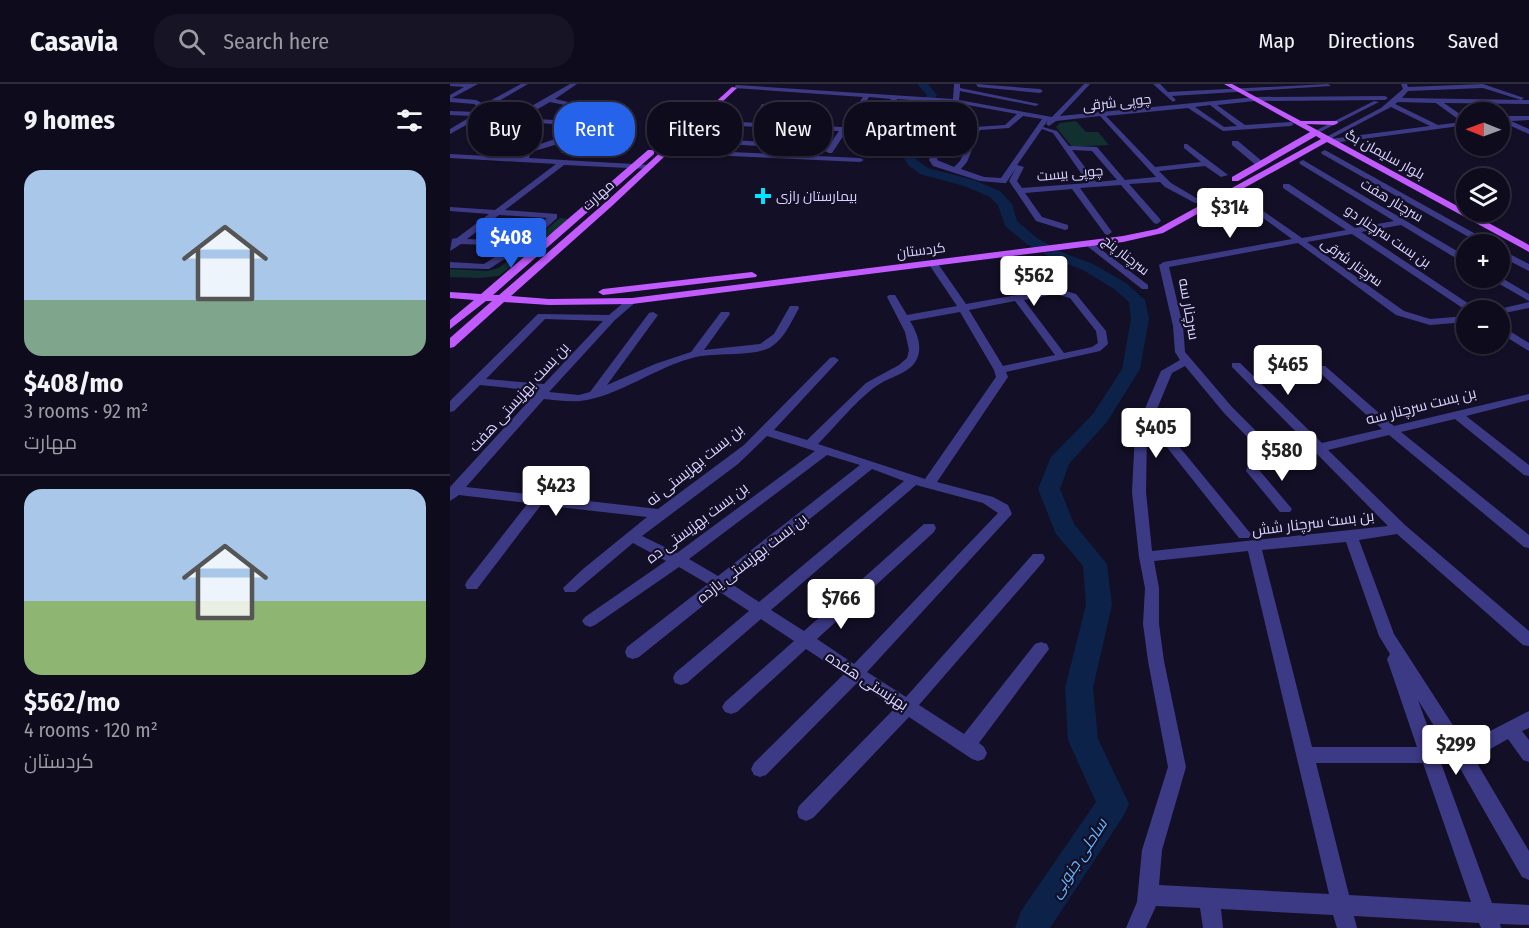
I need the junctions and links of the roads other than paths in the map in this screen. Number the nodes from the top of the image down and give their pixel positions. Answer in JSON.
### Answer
{"nodes":[{"id":1,"x":450,"y":84,"type":"edge"},
{"id":2,"x":525,"y":84,"type":"edge"},
{"id":3,"x":574,"y":84,"type":"edge"},
{"id":4,"x":713,"y":84,"type":"edge"},
{"id":5,"x":873,"y":84,"type":"edge"},
{"id":6,"x":967,"y":84,"type":"edge"},
{"id":7,"x":1087,"y":84,"type":"edge"},
{"id":8,"x":1227,"y":84,"type":"edge"},
{"id":9,"x":473,"y":85,"type":"edge"},
{"id":10,"x":732,"y":85,"type":"edge"},
{"id":11,"x":1188,"y":85,"type":"edge"},
{"id":12,"x":1327,"y":85,"type":"edge"},
{"id":13,"x":1480,"y":85,"type":"edge"},
{"id":14,"x":1158,"y":86,"type":"edge"},
{"id":15,"x":1448,"y":86,"type":"edge"},
{"id":16,"x":957,"y":87,"type":"edge"},
{"id":17,"x":1399,"y":87,"type":"edge"},
{"id":18,"x":1236,"y":89,"type":"junction"},
{"id":19,"x":1040,"y":91,"type":"dead end"},
{"id":20,"x":1354,"y":91,"type":"dead end"},
{"id":21,"x":869,"y":93,"type":"junction"},
{"id":22,"x":1167,"y":94,"type":"junction"},
{"id":23,"x":896,"y":96,"type":"junction"},
{"id":24,"x":922,"y":97,"type":"junction"},
{"id":25,"x":450,"y":98,"type":"edge"},
{"id":26,"x":771,"y":98,"type":"dead end"},
{"id":27,"x":1250,"y":98,"type":"junction"},
{"id":28,"x":1334,"y":98,"type":"junction"},
{"id":29,"x":1359,"y":98,"type":"junction"},
{"id":30,"x":1385,"y":98,"type":"junction"},
{"id":31,"x":816,"y":99,"type":"dead end"},
{"id":32,"x":550,"y":100,"type":"junction"},
{"id":33,"x":955,"y":101,"type":"junction"},
{"id":34,"x":1175,"y":101,"type":"junction"},
{"id":35,"x":1526,"y":101,"type":"edge"},
{"id":36,"x":476,"y":102,"type":"edge"},
{"id":37,"x":493,"y":102,"type":"edge"},
{"id":38,"x":560,"y":102,"type":"edge"},
{"id":39,"x":717,"y":102,"type":"edge"},
{"id":40,"x":766,"y":102,"type":"edge"},
{"id":41,"x":814,"y":102,"type":"edge"},
{"id":42,"x":863,"y":102,"type":"edge"},
{"id":43,"x":1393,"y":102,"type":"junction"},
{"id":44,"x":1439,"y":102,"type":"junction"},
{"id":45,"x":1456,"y":102,"type":"edge"},
{"id":46,"x":1474,"y":102,"type":"joint"},
{"id":47,"x":542,"y":104,"type":"edge"},
{"id":48,"x":1036,"y":104,"type":"dead end"},
{"id":49,"x":1212,"y":104,"type":"junction"},
{"id":50,"x":1190,"y":106,"type":"junction"},
{"id":51,"x":1182,"y":107,"type":"junction"},
{"id":52,"x":1529,"y":107,"type":"edge"},
{"id":53,"x":450,"y":113,"type":"edge"},
{"id":54,"x":468,"y":114,"type":"edge"},
{"id":55,"x":1021,"y":114,"type":"junction"},
{"id":56,"x":1102,"y":115,"type":"junction"},
{"id":57,"x":1456,"y":115,"type":"edge"},
{"id":58,"x":750,"y":118,"type":"dead end"},
{"id":59,"x":1529,"y":118,"type":"edge"},
{"id":60,"x":1049,"y":119,"type":"junction"},
{"id":61,"x":1510,"y":119,"type":"edge"},
{"id":62,"x":468,"y":121,"type":"edge"},
{"id":63,"x":1292,"y":121,"type":"junction"},
{"id":64,"x":1334,"y":123,"type":"junction"},
{"id":65,"x":1510,"y":123,"type":"edge"},
{"id":66,"x":744,"y":124,"type":"joint"},
{"id":67,"x":1456,"y":124,"type":"edge"},
{"id":68,"x":754,"y":127,"type":"edge"},
{"id":69,"x":1437,"y":127,"type":"junction"},
{"id":70,"x":1244,"y":128,"type":"junction"},
{"id":71,"x":844,"y":129,"type":"joint"},
{"id":72,"x":1045,"y":129,"type":"junction"},
{"id":73,"x":832,"y":131,"type":"edge"},
{"id":74,"x":450,"y":132,"type":"edge"},
{"id":75,"x":1529,"y":132,"type":"edge"},
{"id":76,"x":1312,"y":133,"type":"junction"},
{"id":77,"x":1235,"y":142,"type":"dead end"},
{"id":78,"x":1327,"y":143,"type":"junction"},
{"id":79,"x":1188,"y":146,"type":"dead end"},
{"id":80,"x":832,"y":147,"type":"edge"},
{"id":81,"x":1068,"y":148,"type":"junction"},
{"id":82,"x":742,"y":153,"type":"edge"},
{"id":83,"x":1357,"y":154,"type":"junction"},
{"id":84,"x":1346,"y":155,"type":"junction"},
{"id":85,"x":450,"y":156,"type":"edge"},
{"id":86,"x":526,"y":156,"type":"edge"},
{"id":87,"x":661,"y":156,"type":"edge"},
{"id":88,"x":524,"y":160,"type":"junction"},
{"id":89,"x":563,"y":162,"type":"junction"},
{"id":90,"x":1303,"y":162,"type":"dead end"},
{"id":91,"x":1207,"y":164,"type":"junction"},
{"id":92,"x":1260,"y":164,"type":"junction"},
{"id":93,"x":635,"y":166,"type":"junction"},
{"id":94,"x":650,"y":167,"type":"junction"},
{"id":95,"x":957,"y":169,"type":"junction"},
{"id":96,"x":1153,"y":169,"type":"junction"},
{"id":97,"x":1224,"y":175,"type":"dead end"},
{"id":98,"x":1163,"y":179,"type":"junction"},
{"id":99,"x":1123,"y":182,"type":"junction"},
{"id":100,"x":1094,"y":185,"type":"junction"},
{"id":101,"x":1074,"y":186,"type":"junction"},
{"id":102,"x":1286,"y":186,"type":"dead end"},
{"id":103,"x":1221,"y":187,"type":"junction"},
{"id":104,"x":1019,"y":191,"type":"junction"},
{"id":105,"x":1233,"y":192,"type":"junction"},
{"id":106,"x":1195,"y":201,"type":"junction"},
{"id":107,"x":450,"y":209,"type":"edge"},
{"id":108,"x":498,"y":212,"type":"junction"},
{"id":109,"x":1157,"y":221,"type":"junction"},
{"id":110,"x":1402,"y":222,"type":"junction"},
{"id":111,"x":1065,"y":227,"type":"dead end"},
{"id":112,"x":1353,"y":231,"type":"junction"},
{"id":113,"x":1108,"y":232,"type":"junction"},
{"id":114,"x":1471,"y":234,"type":"edge"},
{"id":115,"x":1299,"y":240,"type":"junction"},
{"id":116,"x":455,"y":241,"type":"edge"},
{"id":117,"x":510,"y":244,"type":"dead end"},
{"id":118,"x":1090,"y":244,"type":"junction"},
{"id":119,"x":450,"y":248,"type":"edge"},
{"id":120,"x":1529,"y":249,"type":"edge"},
{"id":121,"x":1456,"y":254,"type":"edge"},
{"id":122,"x":1510,"y":258,"type":"edge"},
{"id":123,"x":1529,"y":258,"type":"edge"},
{"id":124,"x":933,"y":263,"type":"junction"},
{"id":125,"x":450,"y":265,"type":"edge"},
{"id":126,"x":1529,"y":268,"type":"edge"},
{"id":127,"x":450,"y":285,"type":"edge"},
{"id":128,"x":1145,"y":287,"type":"dead end"},
{"id":129,"x":1510,"y":287,"type":"edge"},
{"id":130,"x":494,"y":288,"type":"junction"},
{"id":131,"x":512,"y":289,"type":"junction"},
{"id":132,"x":450,"y":295,"type":"edge"},
{"id":133,"x":483,"y":297,"type":"junction"},
{"id":134,"x":892,"y":297,"type":"dead end"},
{"id":135,"x":1017,"y":297,"type":"junction"},
{"id":136,"x":1529,"y":298,"type":"edge"},
{"id":137,"x":501,"y":299,"type":"junction"},
{"id":138,"x":1458,"y":300,"type":"edge"},
{"id":139,"x":632,"y":301,"type":"junction"},
{"id":140,"x":1529,"y":305,"type":"edge"},
{"id":141,"x":962,"y":307,"type":"junction"},
{"id":142,"x":794,"y":308,"type":"dead end"},
{"id":143,"x":1510,"y":309,"type":"edge"},
{"id":144,"x":725,"y":314,"type":"dead end"},
{"id":145,"x":653,"y":315,"type":"dead end"},
{"id":146,"x":611,"y":318,"type":"junction"},
{"id":147,"x":903,"y":319,"type":"junction"},
{"id":148,"x":1456,"y":320,"type":"edge"},
{"id":149,"x":450,"y":326,"type":"edge"},
{"id":150,"x":1510,"y":335,"type":"edge"},
{"id":151,"x":450,"y":344,"type":"edge"},
{"id":152,"x":1529,"y":348,"type":"edge"},
{"id":153,"x":694,"y":354,"type":"junction"},
{"id":154,"x":1061,"y":356,"type":"junction"},
{"id":155,"x":834,"y":360,"type":"dead end"},
{"id":156,"x":1186,"y":362,"type":"junction"},
{"id":157,"x":1236,"y":365,"type":"dead end"},
{"id":158,"x":1321,"y":368,"type":"dead end"},
{"id":159,"x":1000,"y":370,"type":"junction"},
{"id":160,"x":477,"y":381,"type":"junction"},
{"id":161,"x":543,"y":391,"type":"junction"},
{"id":162,"x":594,"y":395,"type":"junction"},
{"id":163,"x":1526,"y":400,"type":"edge"},
{"id":164,"x":450,"y":408,"type":"edge"},
{"id":165,"x":1456,"y":414,"type":"junction"},
{"id":166,"x":1148,"y":416,"type":"junction"},
{"id":167,"x":1390,"y":430,"type":"junction"},
{"id":168,"x":764,"y":431,"type":"junction"},
{"id":169,"x":809,"y":446,"type":"junction"},
{"id":170,"x":1320,"y":447,"type":"junction"},
{"id":171,"x":824,"y":451,"type":"junction"},
{"id":172,"x":1272,"y":454,"type":"junction"},
{"id":173,"x":870,"y":464,"type":"junction"},
{"id":174,"x":1529,"y":472,"type":"edge"},
{"id":175,"x":921,"y":482,"type":"junction"},
{"id":176,"x":453,"y":493,"type":"edge"},
{"id":177,"x":538,"y":499,"type":"junction"},
{"id":178,"x":1285,"y":509,"type":"dead end"},
{"id":179,"x":660,"y":514,"type":"junction"},
{"id":180,"x":928,"y":528,"type":"dead end"},
{"id":181,"x":1400,"y":529,"type":"junction"},
{"id":182,"x":632,"y":537,"type":"junction"},
{"id":183,"x":1351,"y":537,"type":"junction"},
{"id":184,"x":1249,"y":540,"type":"junction"},
{"id":185,"x":1529,"y":543,"type":"edge"},
{"id":186,"x":1146,"y":557,"type":"junction"},
{"id":187,"x":1038,"y":558,"type":"dead end"},
{"id":188,"x":678,"y":560,"type":"junction"},
{"id":189,"x":718,"y":584,"type":"junction"},
{"id":190,"x":472,"y":585,"type":"dead end"},
{"id":191,"x":570,"y":588,"type":"dead end"},
{"id":192,"x":760,"y":610,"type":"junction"},
{"id":193,"x":590,"y":621,"type":"dead end"},
{"id":194,"x":1387,"y":636,"type":"junction"},
{"id":195,"x":805,"y":640,"type":"junction"},
{"id":196,"x":1529,"y":640,"type":"edge"},
{"id":197,"x":1041,"y":649,"type":"dead end"},
{"id":198,"x":633,"y":652,"type":"dead end"},
{"id":199,"x":856,"y":673,"type":"junction"},
{"id":200,"x":681,"y":678,"type":"dead end"},
{"id":201,"x":731,"y":707,"type":"dead end"},
{"id":202,"x":907,"y":707,"type":"junction"},
{"id":203,"x":1529,"y":719,"type":"edge"},
{"id":204,"x":1510,"y":729,"type":"junction"},
{"id":205,"x":1429,"y":754,"type":"junction"},
{"id":206,"x":1529,"y":754,"type":"edge"},
{"id":207,"x":1305,"y":755,"type":"junction"},
{"id":208,"x":1462,"y":755,"type":"junction"},
{"id":209,"x":760,"y":769,"type":"dead end"},
{"id":210,"x":806,"y":812,"type":"dead end"},
{"id":211,"x":1529,"y":870,"type":"edge"},
{"id":212,"x":1148,"y":895,"type":"junction"},
{"id":213,"x":1209,"y":898,"type":"junction"},
{"id":214,"x":1341,"y":905,"type":"junction"},
{"id":215,"x":1529,"y":915,"type":"edge"},
{"id":216,"x":1488,"y":920,"type":"edge"},
{"id":217,"x":1136,"y":928,"type":"edge"},
{"id":218,"x":1213,"y":928,"type":"edge"},
{"id":219,"x":1347,"y":928,"type":"edge"}],
"edges":[{"from":1,"to":9,"type":"street"},
{"from":2,"to":37,"type":"street"},
{"from":3,"to":32,"type":"street"},
{"from":4,"to":10,"type":"main road"},
{"from":5,"to":21,"type":"street"},
{"from":6,"to":19,"type":"street"},
{"from":7,"to":60,"type":"street"},
{"from":8,"to":18,"type":"main road"},
{"from":9,"to":25,"type":"street"},
{"from":10,"to":21,"type":"street"},
{"from":10,"to":39,"type":"main road","name":"مهارت"},
{"from":10,"to":93,"type":"main road","name":"مهارت"},
{"from":11,"to":14,"type":"street"},
{"from":12,"to":18,"type":"street"},
{"from":12,"to":28,"type":"street"},
{"from":13,"to":15,"type":"street"},
{"from":13,"to":35,"type":"street"},
{"from":14,"to":22,"type":"street"},
{"from":15,"to":17,"type":"street"},
{"from":15,"to":46,"type":"street"},
{"from":16,"to":33,"type":"street"},
{"from":16,"to":48,"type":"street"},
{"from":17,"to":30,"type":"street"},
{"from":17,"to":43,"type":"street"},
{"from":18,"to":22,"type":"street"},
{"from":18,"to":27,"type":"main road"},
{"from":20,"to":29,"type":"street"},
{"from":21,"to":23,"type":"street"},
{"from":21,"to":24,"type":"street"},
{"from":21,"to":42,"type":"street"},
{"from":22,"to":34,"type":"street"},
{"from":23,"to":24,"type":"street"},
{"from":23,"to":82,"type":"street"},
{"from":24,"to":33,"type":"street","name":"چوپی شرقی"},
{"from":25,"to":36,"type":"street"},
{"from":26,"to":40,"type":"street"},
{"from":27,"to":28,"type":"street"},
{"from":27,"to":34,"type":"street"},
{"from":27,"to":49,"type":"street","name":"چوپی شرقی"},
{"from":27,"to":63,"type":"main road"},
{"from":28,"to":29,"type":"street"},
{"from":29,"to":30,"type":"street"},
{"from":30,"to":64,"type":"street"},
{"from":31,"to":41,"type":"street"},
{"from":32,"to":38,"type":"street"},
{"from":32,"to":47,"type":"street"},
{"from":33,"to":55,"type":"street","name":"چوپی شرقی"},
{"from":33,"to":95,"type":"street"},
{"from":34,"to":51,"type":"street"},
{"from":35,"to":46,"type":"street"},
{"from":35,"to":52,"type":"street"},
{"from":43,"to":44,"type":"street"},
{"from":43,"to":69,"type":"street"},
{"from":43,"to":78,"type":"street"},
{"from":44,"to":45,"type":"street"},
{"from":44,"to":57,"type":"street"},
{"from":49,"to":50,"type":"street","name":"چوپی شرقی"},
{"from":49,"to":70,"type":"street"},
{"from":50,"to":51,"type":"street","name":"چوپی شرقی"},
{"from":50,"to":70,"type":"street"},
{"from":51,"to":56,"type":"street","name":"چوپی شرقی"},
{"from":53,"to":54,"type":"street"},
{"from":55,"to":60,"type":"street","name":"چوپی شرقی"},
{"from":55,"to":95,"type":"street"},
{"from":56,"to":60,"type":"street","name":"چوپی شرقی"},
{"from":56,"to":96,"type":"street"},
{"from":58,"to":66,"type":"street"},
{"from":59,"to":61,"type":"street"},
{"from":60,"to":72,"type":"street"},
{"from":60,"to":95,"type":"street"},
{"from":62,"to":74,"type":"street"},
{"from":63,"to":64,"type":"main road"},
{"from":63,"to":70,"type":"street"},
{"from":63,"to":76,"type":"main road"},
{"from":64,"to":76,"type":"street"},
{"from":65,"to":75,"type":"street"},
{"from":66,"to":68,"type":"street"},
{"from":67,"to":69,"type":"street"},
{"from":69,"to":78,"type":"street"},
{"from":71,"to":73,"type":"street"},
{"from":71,"to":80,"type":"street"},
{"from":72,"to":81,"type":"street"},
{"from":72,"to":104,"type":"street"},
{"from":76,"to":78,"type":"main road"},
{"from":76,"to":92,"type":"main road","name":"کردستان"},
{"from":77,"to":92,"type":"street"},
{"from":78,"to":83,"type":"main road","name":"بلوار سلیمان بگ"},
{"from":78,"to":84,"type":"main road"},
{"from":78,"to":105,"type":"main road","name":"کردستان"},
{"from":78,"to":114,"type":"street"},
{"from":79,"to":91,"type":"street"},
{"from":81,"to":99,"type":"street"},
{"from":81,"to":100,"type":"street"},
{"from":83,"to":84,"type":"street"},
{"from":83,"to":120,"type":"main road","name":"بلوار سلیمان بگ"},
{"from":84,"to":123,"type":"main road"},
{"from":85,"to":88,"type":"street"},
{"from":86,"to":88,"type":"street"},
{"from":87,"to":94,"type":"main road","name":"مهارت"},
{"from":88,"to":89,"type":"street"},
{"from":89,"to":93,"type":"street"},
{"from":89,"to":108,"type":"street"},
{"from":90,"to":110,"type":"street","name":"سرچنار هفت"},
{"from":91,"to":96,"type":"street"},
{"from":91,"to":97,"type":"street"},
{"from":92,"to":103,"type":"main road","name":"کردستان"},
{"from":93,"to":94,"type":"street"},
{"from":93,"to":130,"type":"main road","name":"مهارت"},
{"from":94,"to":131,"type":"main road","name":"مهارت"},
{"from":96,"to":98,"type":"street"},
{"from":98,"to":99,"type":"street","name":"چوپی بیست"},
{"from":98,"to":106,"type":"street"},
{"from":99,"to":100,"type":"street","name":"چوپی بیست"},
{"from":99,"to":109,"type":"street"},
{"from":100,"to":101,"type":"street","name":"چوپی بیست"},
{"from":101,"to":104,"type":"street","name":"چوپی بیست"},
{"from":101,"to":113,"type":"street"},
{"from":102,"to":112,"type":"street","name":"بن بست سرچنار دو"},
{"from":103,"to":105,"type":"main road"},
{"from":103,"to":106,"type":"main road","name":"کردستان"},
{"from":104,"to":111,"type":"street"},
{"from":105,"to":115,"type":"street","name":"سرچنار شرقی"},
{"from":105,"to":118,"type":"main road","name":"کردستان"},
{"from":106,"to":109,"type":"main road","name":"کردستان"},
{"from":107,"to":108,"type":"street"},
{"from":108,"to":116,"type":"street"},
{"from":108,"to":125,"type":"street"},
{"from":109,"to":113,"type":"main road","name":"کردستان"},
{"from":110,"to":112,"type":"street"},
{"from":110,"to":121,"type":"street","name":"سرچنار هفت"},
{"from":112,"to":115,"type":"street"},
{"from":112,"to":138,"type":"street","name":"بن بست سرچنار دو"},
{"from":113,"to":131,"type":"main road","name":"کردستان"},
{"from":115,"to":148,"type":"street","name":"سرچنار شرقی"},
{"from":115,"to":156,"type":"street","name":"سرچنار سه"},
{"from":116,"to":117,"type":"street"},
{"from":116,"to":119,"type":"street"},
{"from":118,"to":124,"type":"main road","name":"کردستان"},
{"from":118,"to":128,"type":"street","name":"سرچنار پنج"},
{"from":122,"to":126,"type":"street"},
{"from":124,"to":139,"type":"main road","name":"کردستان"},
{"from":124,"to":141,"type":"street"},
{"from":127,"to":130,"type":"main road","name":"کردستان"},
{"from":129,"to":136,"type":"street"},
{"from":130,"to":131,"type":"main road","name":"کردستان"},
{"from":130,"to":133,"type":"main road","name":"مهارت"},
{"from":131,"to":137,"type":"main road","name":"مهارت"},
{"from":132,"to":133,"type":"main road","name":"کردستان"},
{"from":133,"to":137,"type":"main road","name":"کردستان"},
{"from":133,"to":149,"type":"main road","name":"مهارت"},
{"from":134,"to":147,"type":"street"},
{"from":135,"to":141,"type":"street"},
{"from":135,"to":154,"type":"street"},
{"from":135,"to":154,"type":"street"},
{"from":137,"to":139,"type":"main road","name":"کردستان"},
{"from":137,"to":151,"type":"main road","name":"مهارت"},
{"from":139,"to":146,"type":"street","name":"بن بست بهزیستی هفت"},
{"from":140,"to":143,"type":"street"},
{"from":141,"to":147,"type":"street"},
{"from":141,"to":159,"type":"street"},
{"from":142,"to":153,"type":"street"},
{"from":144,"to":153,"type":"street"},
{"from":145,"to":162,"type":"street"},
{"from":146,"to":160,"type":"street"},
{"from":146,"to":161,"type":"street","name":"بن بست بهزیستی هفت"},
{"from":147,"to":169,"type":"street"},
{"from":150,"to":152,"type":"street"},
{"from":153,"to":162,"type":"street"},
{"from":154,"to":159,"type":"street"},
{"from":155,"to":168,"type":"street","name":"بن بست بهزیستی نه"},
{"from":156,"to":166,"type":"street"},
{"from":156,"to":172,"type":"street","name":"سرچنار سه"},
{"from":157,"to":170,"type":"street","name":"بن بست سرچنار شش"},
{"from":158,"to":167,"type":"street"},
{"from":159,"to":175,"type":"street"},
{"from":160,"to":161,"type":"street"},
{"from":160,"to":164,"type":"street"},
{"from":161,"to":162,"type":"street"},
{"from":161,"to":176,"type":"street","name":"بن بست بهزیستی هفت"},
{"from":163,"to":165,"type":"street","name":"بن بست سرچنار سه"},
{"from":165,"to":167,"type":"street","name":"بن بست سرچنار سه"},
{"from":165,"to":174,"type":"street"},
{"from":166,"to":184,"type":"street"},
{"from":166,"to":186,"type":"street"},
{"from":167,"to":170,"type":"street","name":"بن بست سرچنار سه"},
{"from":167,"to":185,"type":"street"},
{"from":168,"to":169,"type":"street"},
{"from":168,"to":179,"type":"street","name":"بن بست بهزیستی نه"},
{"from":169,"to":171,"type":"street"},
{"from":170,"to":172,"type":"street"},
{"from":170,"to":181,"type":"street","name":"بن بست سرچنار شش"},
{"from":171,"to":173,"type":"street"},
{"from":171,"to":188,"type":"street","name":"بن بست بهزیستی ده"},
{"from":172,"to":178,"type":"street"},
{"from":173,"to":175,"type":"street"},
{"from":173,"to":189,"type":"street","name":"بن بست بهزیستی یازده"},
{"from":175,"to":192,"type":"street"},
{"from":175,"to":199,"type":"street"},
{"from":176,"to":177,"type":"street"},
{"from":177,"to":179,"type":"street"},
{"from":177,"to":190,"type":"street"},
{"from":179,"to":182,"type":"street","name":"بن بست بهزیستی نه"},
{"from":180,"to":195,"type":"street"},
{"from":181,"to":183,"type":"street","name":"بن بست سرچنار شش"},
{"from":181,"to":196,"type":"street"},
{"from":182,"to":188,"type":"street","name":"بهزیستی هفده"},
{"from":182,"to":191,"type":"street","name":"بن بست بهزیستی نه"},
{"from":183,"to":184,"type":"street","name":"بن بست سرچنار شش"},
{"from":183,"to":194,"type":"street"},
{"from":184,"to":186,"type":"street","name":"بن بست سرچنار شش"},
{"from":184,"to":207,"type":"street"},
{"from":186,"to":212,"type":"street"},
{"from":187,"to":202,"type":"street"},
{"from":188,"to":189,"type":"street","name":"بهزیستی هفده"},
{"from":188,"to":193,"type":"street","name":"بن بست بهزیستی ده"},
{"from":189,"to":192,"type":"street","name":"بهزیستی هفده"},
{"from":189,"to":198,"type":"street","name":"بن بست بهزیستی یازده"},
{"from":192,"to":195,"type":"street","name":"بهزیستی هفده"},
{"from":192,"to":200,"type":"street"},
{"from":194,"to":205,"type":"street"},
{"from":194,"to":208,"type":"street"},
{"from":195,"to":199,"type":"street","name":"بهزیستی هفده"},
{"from":195,"to":201,"type":"street"},
{"from":197,"to":202,"type":"street","name":"بهزیستی هفده"},
{"from":199,"to":202,"type":"street","name":"بهزیستی هفده"},
{"from":199,"to":209,"type":"street"},
{"from":202,"to":210,"type":"street"},
{"from":203,"to":204,"type":"street"},
{"from":204,"to":206,"type":"street"},
{"from":204,"to":208,"type":"street"},
{"from":205,"to":207,"type":"street"},
{"from":205,"to":208,"type":"street"},
{"from":205,"to":216,"type":"street"},
{"from":207,"to":214,"type":"street"},
{"from":208,"to":211,"type":"street"},
{"from":212,"to":213,"type":"street"},
{"from":212,"to":217,"type":"street"},
{"from":213,"to":214,"type":"street"},
{"from":213,"to":218,"type":"street"},
{"from":214,"to":216,"type":"street"},
{"from":214,"to":219,"type":"street"},
{"from":215,"to":216,"type":"street"}]}
